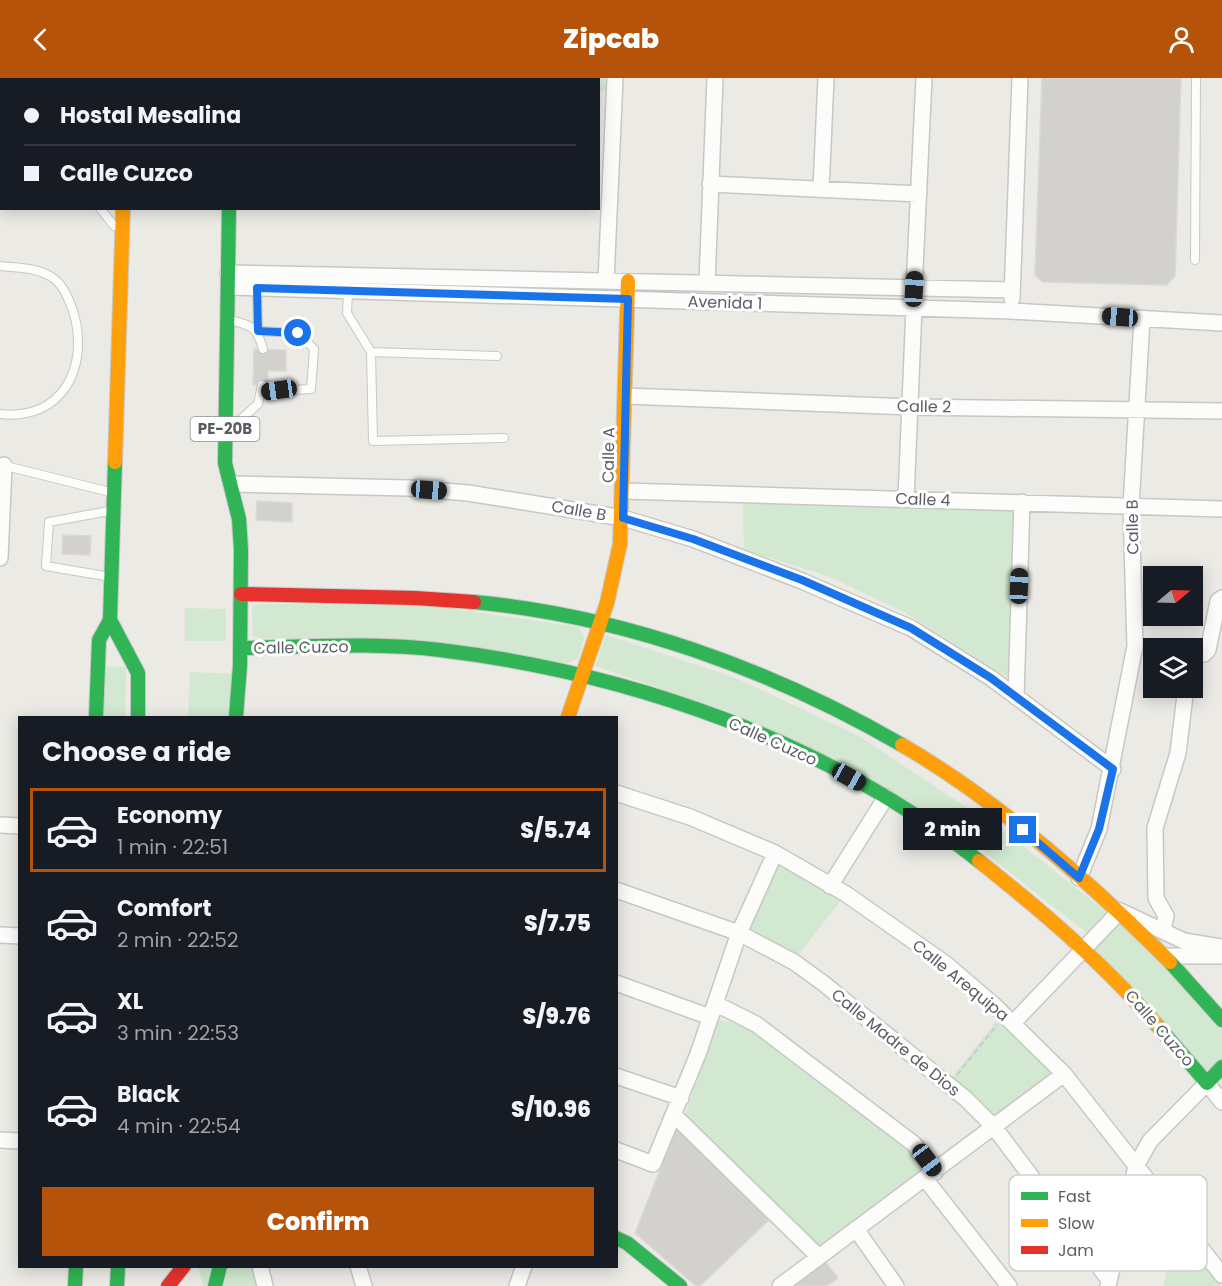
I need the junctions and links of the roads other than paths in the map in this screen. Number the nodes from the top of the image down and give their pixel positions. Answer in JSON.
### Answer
{"nodes":[{"id":1,"x":615,"y":78,"type":"edge"},
{"id":2,"x":715,"y":78,"type":"edge"},
{"id":3,"x":826,"y":78,"type":"edge"},
{"id":4,"x":924,"y":78,"type":"edge"},
{"id":5,"x":1020,"y":78,"type":"edge"},
{"id":6,"x":1196,"y":78,"type":"edge"},
{"id":7,"x":604,"y":181,"type":"edge"},
{"id":8,"x":710,"y":184,"type":"junction"},
{"id":9,"x":821,"y":189,"type":"junction"},
{"id":10,"x":919,"y":194,"type":"junction"},
{"id":11,"x":102,"y":210,"type":"edge"},
{"id":12,"x":123,"y":210,"type":"edge"},
{"id":13,"x":229,"y":210,"type":"edge"},
{"id":14,"x":122,"y":237,"type":"junction"},
{"id":15,"x":1194,"y":260,"type":"dead end"},
{"id":16,"x":0,"y":266,"type":"edge"},
{"id":17,"x":228,"y":280,"type":"junction"},
{"id":18,"x":606,"y":281,"type":"junction"},
{"id":19,"x":628,"y":281,"type":"junction"},
{"id":20,"x":707,"y":283,"type":"junction"},
{"id":21,"x":257,"y":288,"type":"junction"},
{"id":22,"x":914,"y":289,"type":"junction"},
{"id":23,"x":348,"y":291,"type":"junction"},
{"id":24,"x":1012,"y":291,"type":"junction"},
{"id":25,"x":628,"y":299,"type":"junction"},
{"id":26,"x":914,"y":308,"type":"junction"},
{"id":27,"x":1011,"y":311,"type":"junction"},
{"id":28,"x":227,"y":319,"type":"junction"},
{"id":29,"x":1142,"y":319,"type":"junction"},
{"id":30,"x":1222,"y":323,"type":"edge"},
{"id":31,"x":258,"y":331,"type":"junction"},
{"id":32,"x":263,"y":349,"type":"dead end"},
{"id":33,"x":370,"y":352,"type":"junction"},
{"id":34,"x":497,"y":356,"type":"dead end"},
{"id":35,"x":626,"y":396,"type":"junction"},
{"id":36,"x":911,"y":406,"type":"junction"},
{"id":37,"x":1135,"y":408,"type":"junction"},
{"id":38,"x":1222,"y":411,"type":"edge"},
{"id":39,"x":0,"y":414,"type":"edge"},
{"id":40,"x":225,"y":432,"type":"junction"},
{"id":41,"x":504,"y":438,"type":"dead end"},
{"id":42,"x":2,"y":465,"type":"edge"},
{"id":43,"x":232,"y":484,"type":"junction"},
{"id":44,"x":624,"y":490,"type":"junction"},
{"id":45,"x":114,"y":493,"type":"junction"},
{"id":46,"x":906,"y":498,"type":"junction"},
{"id":47,"x":1022,"y":502,"type":"junction"},
{"id":48,"x":1131,"y":506,"type":"junction"},
{"id":49,"x":1222,"y":509,"type":"edge"},
{"id":50,"x":114,"y":510,"type":"junction"},
{"id":51,"x":623,"y":518,"type":"junction"},
{"id":52,"x":0,"y":558,"type":"edge"},
{"id":53,"x":112,"y":577,"type":"junction"},
{"id":54,"x":241,"y":594,"type":"junction"},
{"id":55,"x":1222,"y":598,"type":"edge"},
{"id":56,"x":110,"y":620,"type":"junction"},
{"id":57,"x":599,"y":626,"type":"junction"},
{"id":58,"x":240,"y":648,"type":"junction"},
{"id":59,"x":1203,"y":654,"type":"edge"},
{"id":60,"x":580,"y":674,"type":"junction"},
{"id":61,"x":1016,"y":697,"type":"junction"},
{"id":62,"x":1185,"y":698,"type":"edge"},
{"id":63,"x":96,"y":716,"type":"edge"},
{"id":64,"x":138,"y":716,"type":"edge"},
{"id":65,"x":236,"y":716,"type":"edge"},
{"id":66,"x":568,"y":716,"type":"edge"},
{"id":67,"x":1113,"y":769,"type":"junction"},
{"id":68,"x":618,"y":794,"type":"edge"},
{"id":69,"x":886,"y":797,"type":"junction"},
{"id":70,"x":0,"y":825,"type":"edge"},
{"id":71,"x":18,"y":826,"type":"edge"},
{"id":72,"x":774,"y":854,"type":"junction"},
{"id":73,"x":1079,"y":878,"type":"junction"},
{"id":74,"x":830,"y":886,"type":"junction"},
{"id":75,"x":618,"y":891,"type":"edge"},
{"id":76,"x":1119,"y":910,"type":"junction"},
{"id":77,"x":1163,"y":931,"type":"junction"},
{"id":78,"x":739,"y":933,"type":"junction"},
{"id":79,"x":0,"y":935,"type":"edge"},
{"id":80,"x":18,"y":936,"type":"edge"},
{"id":81,"x":1222,"y":947,"type":"edge"},
{"id":82,"x":1086,"y":948,"type":"junction"},
{"id":83,"x":1165,"y":956,"type":"junction"},
{"id":84,"x":1222,"y":956,"type":"edge"},
{"id":85,"x":618,"y":984,"type":"edge"},
{"id":86,"x":713,"y":1011,"type":"junction"},
{"id":87,"x":1222,"y":1020,"type":"edge"},
{"id":88,"x":1005,"y":1024,"type":"junction"},
{"id":89,"x":1222,"y":1067,"type":"edge"},
{"id":90,"x":1064,"y":1074,"type":"junction"},
{"id":91,"x":618,"y":1077,"type":"edge"},
{"id":92,"x":1207,"y":1083,"type":"junction"},
{"id":93,"x":681,"y":1098,"type":"junction"},
{"id":94,"x":1222,"y":1102,"type":"edge"},
{"id":95,"x":674,"y":1115,"type":"junction"},
{"id":96,"x":994,"y":1127,"type":"junction"},
{"id":97,"x":0,"y":1140,"type":"edge"},
{"id":98,"x":18,"y":1141,"type":"edge"},
{"id":99,"x":618,"y":1151,"type":"edge"},
{"id":100,"x":1136,"y":1166,"type":"junction"},
{"id":101,"x":1029,"y":1175,"type":"edge"},
{"id":102,"x":1134,"y":1175,"type":"edge"},
{"id":103,"x":1143,"y":1175,"type":"edge"},
{"id":104,"x":931,"y":1176,"type":"junction"},
{"id":105,"x":856,"y":1229,"type":"junction"},
{"id":106,"x":618,"y":1239,"type":"edge"},
{"id":107,"x":1207,"y":1256,"type":"edge"},
{"id":108,"x":819,"y":1257,"type":"junction"},
{"id":109,"x":76,"y":1268,"type":"edge"},
{"id":110,"x":118,"y":1268,"type":"edge"},
{"id":111,"x":182,"y":1268,"type":"edge"},
{"id":112,"x":219,"y":1268,"type":"edge"},
{"id":113,"x":261,"y":1268,"type":"edge"},
{"id":114,"x":359,"y":1268,"type":"edge"},
{"id":115,"x":523,"y":1268,"type":"edge"},
{"id":116,"x":1222,"y":1275,"type":"edge"},
{"id":117,"x":785,"y":1285,"type":"edge"},
{"id":118,"x":75,"y":1286,"type":"edge"},
{"id":119,"x":117,"y":1286,"type":"edge"},
{"id":120,"x":168,"y":1286,"type":"edge"},
{"id":121,"x":215,"y":1286,"type":"edge"},
{"id":122,"x":266,"y":1286,"type":"edge"},
{"id":123,"x":364,"y":1286,"type":"edge"},
{"id":124,"x":518,"y":1286,"type":"edge"},
{"id":125,"x":680,"y":1286,"type":"edge"},
{"id":126,"x":896,"y":1286,"type":"edge"},
{"id":127,"x":1009,"y":1286,"type":"edge"}],
"edges":[{"from":1,"to":7,"type":"street"},
{"from":2,"to":8,"type":"street"},
{"from":3,"to":9,"type":"street"},
{"from":4,"to":10,"type":"street"},
{"from":5,"to":24,"type":"street"},
{"from":6,"to":15,"type":"lane"},
{"from":7,"to":18,"type":"street"},
{"from":8,"to":9,"type":"street"},
{"from":8,"to":20,"type":"street"},
{"from":9,"to":10,"type":"street"},
{"from":10,"to":22,"type":"street"},
{"from":11,"to":14,"type":"lane"},
{"from":12,"to":14,"type":"main road"},
{"from":13,"to":17,"type":"main road","number":"PE-20B"},
{"from":14,"to":45,"type":"main road"},
{"from":16,"to":39,"type":"lane"},
{"from":17,"to":18,"type":"street","name":"Avenida 1"},
{"from":17,"to":21,"type":"street","name":"Avenida 1"},
{"from":17,"to":28,"type":"main road","number":"PE-20B"},
{"from":18,"to":19,"type":"street","name":"Avenida 1"},
{"from":19,"to":20,"type":"street","name":"Avenida 1"},
{"from":19,"to":25,"type":"main road","name":"Calle A"},
{"from":20,"to":22,"type":"street","name":"Avenida 1"},
{"from":21,"to":23,"type":"street","name":"Avenida 1"},
{"from":21,"to":31,"type":"lane"},
{"from":22,"to":24,"type":"street","name":"Avenida 1"},
{"from":23,"to":25,"type":"street","name":"Avenida 1"},
{"from":23,"to":33,"type":"lane"},
{"from":24,"to":27,"type":"street"},
{"from":25,"to":26,"type":"street","name":"Avenida 1"},
{"from":25,"to":35,"type":"main road","name":"Calle A"},
{"from":26,"to":27,"type":"street","name":"Avenida 1"},
{"from":26,"to":36,"type":"street"},
{"from":27,"to":29,"type":"street","name":"Avenida 1"},
{"from":28,"to":31,"type":"lane"},
{"from":28,"to":40,"type":"main road","number":"PE-20B"},
{"from":29,"to":30,"type":"street","name":"Avenida 1"},
{"from":29,"to":37,"type":"street","name":"Calle B"},
{"from":31,"to":32,"type":"lane"},
{"from":31,"to":40,"type":"lane"},
{"from":33,"to":34,"type":"lane"},
{"from":33,"to":41,"type":"lane"},
{"from":35,"to":36,"type":"street","name":"Calle 2"},
{"from":35,"to":44,"type":"main road","name":"Calle A"},
{"from":36,"to":37,"type":"street","name":"Calle 2"},
{"from":36,"to":46,"type":"street"},
{"from":37,"to":38,"type":"street","name":"Calle 2"},
{"from":37,"to":48,"type":"street","name":"Calle B"},
{"from":40,"to":43,"type":"main road","number":"PE-20B"},
{"from":42,"to":45,"type":"lane"},
{"from":42,"to":52,"type":"street"},
{"from":43,"to":51,"type":"street","name":"Calle B"},
{"from":43,"to":54,"type":"main road","number":"PE-20B"},
{"from":44,"to":46,"type":"street","name":"Calle 4"},
{"from":44,"to":51,"type":"main road","name":"Calle A"},
{"from":45,"to":50,"type":"main road"},
{"from":46,"to":47,"type":"street","name":"Calle 4"},
{"from":47,"to":48,"type":"street","name":"Calle 4"},
{"from":47,"to":61,"type":"street"},
{"from":48,"to":49,"type":"street","name":"Calle 4"},
{"from":48,"to":67,"type":"street","name":"Calle B"},
{"from":50,"to":53,"type":"main road"},
{"from":50,"to":53,"type":"lane"},
{"from":51,"to":57,"type":"main road","name":"Calle A"},
{"from":51,"to":61,"type":"street","name":"Calle B"},
{"from":53,"to":56,"type":"main road"},
{"from":54,"to":57,"type":"main road"},
{"from":54,"to":58,"type":"main road","number":"PE-20B"},
{"from":55,"to":59,"type":"street"},
{"from":56,"to":63,"type":"main road"},
{"from":56,"to":64,"type":"main road"},
{"from":57,"to":60,"type":"main road","name":"Calle A"},
{"from":57,"to":73,"type":"main road"},
{"from":58,"to":60,"type":"main road","name":"Calle Cuzco"},
{"from":58,"to":65,"type":"main road","number":"PE-20B"},
{"from":60,"to":66,"type":"main road","name":"Calle A"},
{"from":60,"to":69,"type":"main road","name":"Calle Cuzco"},
{"from":61,"to":67,"type":"street","name":"Calle B"},
{"from":62,"to":77,"type":"street"},
{"from":67,"to":73,"type":"street","name":"Calle B"},
{"from":68,"to":72,"type":"street","name":"Calle Arequipa"},
{"from":69,"to":74,"type":"street"},
{"from":69,"to":82,"type":"main road","name":"Calle Cuzco"},
{"from":70,"to":71,"type":"street"},
{"from":72,"to":74,"type":"street","name":"Calle Arequipa"},
{"from":72,"to":78,"type":"street"},
{"from":73,"to":76,"type":"main road"},
{"from":74,"to":88,"type":"street","name":"Calle Arequipa"},
{"from":75,"to":78,"type":"street","name":"Calle Madre de Dios"},
{"from":76,"to":77,"type":"street"},
{"from":76,"to":82,"type":"street"},
{"from":76,"to":83,"type":"main road"},
{"from":77,"to":81,"type":"street"},
{"from":78,"to":86,"type":"street"},
{"from":78,"to":96,"type":"street","name":"Calle Madre de Dios"},
{"from":79,"to":80,"type":"street"},
{"from":82,"to":88,"type":"street"},
{"from":82,"to":92,"type":"main road","name":"Calle Cuzco"},
{"from":83,"to":84,"type":"street"},
{"from":83,"to":87,"type":"main road"},
{"from":85,"to":86,"type":"street"},
{"from":86,"to":93,"type":"street"},
{"from":86,"to":104,"type":"street"},
{"from":88,"to":90,"type":"street","name":"Calle Arequipa"},
{"from":89,"to":92,"type":"main road"},
{"from":90,"to":96,"type":"street"},
{"from":90,"to":100,"type":"street","name":"Calle Arequipa"},
{"from":91,"to":93,"type":"street"},
{"from":92,"to":94,"type":"street","name":"Calle Cuzco"},
{"from":92,"to":100,"type":"street"},
{"from":93,"to":95,"type":"street"},
{"from":95,"to":99,"type":"street"},
{"from":95,"to":108,"type":"street"},
{"from":96,"to":101,"type":"street","name":"Calle Madre de Dios"},
{"from":96,"to":104,"type":"street"},
{"from":97,"to":98,"type":"street"},
{"from":100,"to":102,"type":"street"},
{"from":100,"to":103,"type":"street","name":"Calle Arequipa"},
{"from":104,"to":105,"type":"street"},
{"from":104,"to":127,"type":"street"},
{"from":105,"to":108,"type":"street"},
{"from":105,"to":126,"type":"street"},
{"from":106,"to":125,"type":"main road"},
{"from":107,"to":116,"type":"street","name":"Calle Arequipa"},
{"from":108,"to":117,"type":"street"},
{"from":109,"to":118,"type":"main road"},
{"from":110,"to":119,"type":"main road"},
{"from":111,"to":120,"type":"main road"},
{"from":112,"to":121,"type":"main road"},
{"from":113,"to":122,"type":"street"},
{"from":114,"to":123,"type":"street"},
{"from":115,"to":124,"type":"street"}]}
